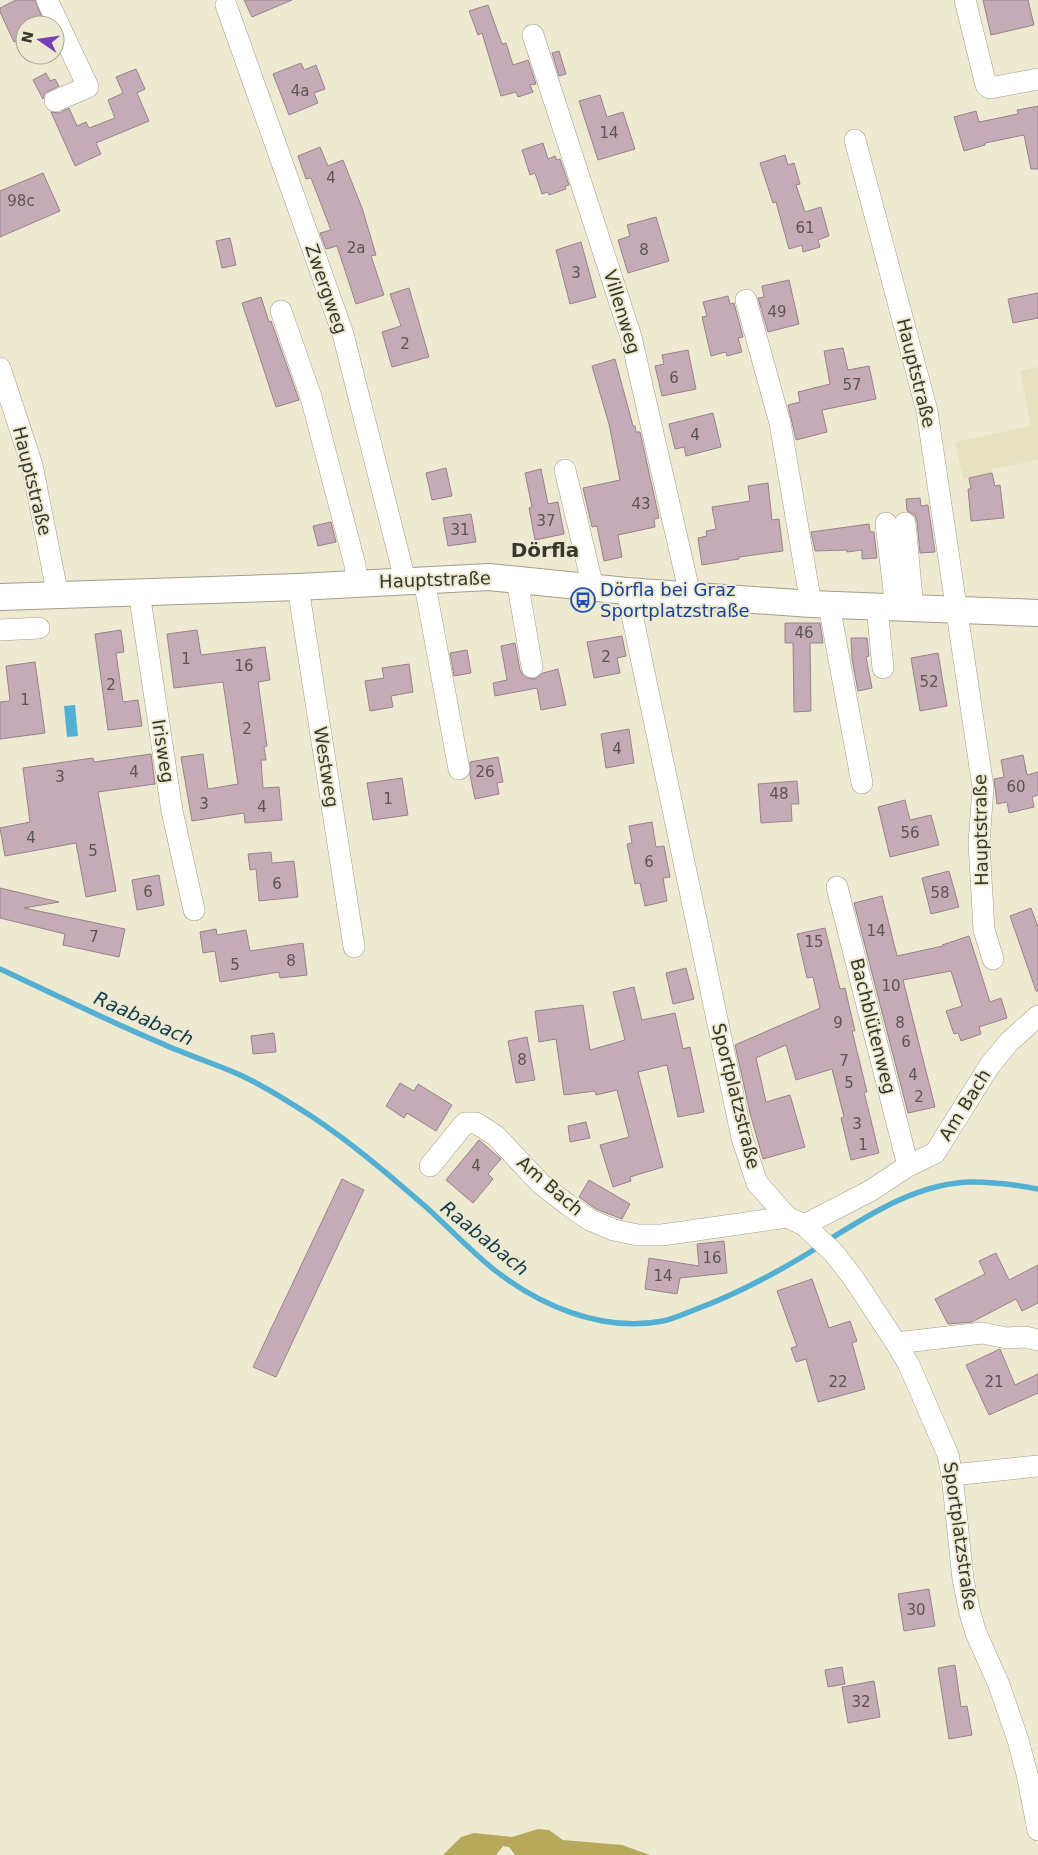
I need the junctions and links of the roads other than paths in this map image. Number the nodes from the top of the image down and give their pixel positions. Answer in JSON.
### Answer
{"nodes":[{"id":1,"x":47,"y":0,"type":"edge"},
{"id":2,"x":965,"y":0,"type":"edge"},
{"id":3,"x":226,"y":5,"type":"dead end"},
{"id":4,"x":533,"y":35,"type":"dead end"},
{"id":5,"x":1038,"y":80,"type":"edge"},
{"id":6,"x":56,"y":101,"type":"dead end"},
{"id":7,"x":855,"y":140,"type":"dead end"},
{"id":8,"x":746,"y":300,"type":"dead end"},
{"id":9,"x":281,"y":311,"type":"dead end"},
{"id":10,"x":0,"y":368,"type":"edge"},
{"id":11,"x":565,"y":470,"type":"dead end"},
{"id":12,"x":896,"y":523,"type":"dead end"},
{"id":13,"x":414,"y":580,"type":"junction"},
{"id":14,"x":517,"y":580,"type":"junction"},
{"id":15,"x":357,"y":583,"type":"junction"},
{"id":16,"x":298,"y":587,"type":"junction"},
{"id":17,"x":592,"y":587,"type":"junction"},
{"id":18,"x":627,"y":591,"type":"junction"},
{"id":19,"x":139,"y":592,"type":"junction"},
{"id":20,"x":690,"y":594,"type":"junction"},
{"id":21,"x":58,"y":596,"type":"junction"},
{"id":22,"x":0,"y":597,"type":"edge"},
{"id":23,"x":820,"y":605,"type":"junction"},
{"id":24,"x":895,"y":608,"type":"junction"},
{"id":25,"x":957,"y":610,"type":"junction"},
{"id":26,"x":1038,"y":613,"type":"edge"},
{"id":27,"x":39,"y":628,"type":"dead end"},
{"id":28,"x":0,"y":630,"type":"edge"},
{"id":29,"x":532,"y":667,"type":"dead end"},
{"id":30,"x":882,"y":668,"type":"dead end"},
{"id":31,"x":459,"y":769,"type":"dead end"},
{"id":32,"x":862,"y":782,"type":"dead end"},
{"id":33,"x":837,"y":887,"type":"dead end"},
{"id":34,"x":194,"y":910,"type":"dead end"},
{"id":35,"x":354,"y":947,"type":"dead end"},
{"id":36,"x":993,"y":959,"type":"dead end"},
{"id":37,"x":1038,"y":1016,"type":"edge"},
{"id":38,"x":430,"y":1166,"type":"dead end"},
{"id":39,"x":908,"y":1166,"type":"junction"},
{"id":40,"x":803,"y":1226,"type":"junction"},
{"id":41,"x":1038,"y":1340,"type":"edge"},
{"id":42,"x":896,"y":1343,"type":"junction"},
{"id":43,"x":1038,"y":1466,"type":"edge"},
{"id":44,"x":952,"y":1475,"type":"junction"},
{"id":45,"x":1033,"y":1774,"type":"edge"},
{"id":46,"x":1038,"y":1830,"type":"edge"}],
"edges":[{"from":1,"to":6,"type":"street"},
{"from":2,"to":5,"type":"street"},
{"from":3,"to":13,"type":"street","name":"Zwergweg"},
{"from":4,"to":20,"type":"street","name":"Villenweg"},
{"from":7,"to":25,"type":"street","name":"Hauptstraße"},
{"from":8,"to":23,"type":"street"},
{"from":9,"to":15,"type":"street"},
{"from":10,"to":21,"type":"street","name":"Hauptstraße"},
{"from":11,"to":17,"type":"street"},
{"from":12,"to":24,"type":"street"},
{"from":13,"to":14,"type":"main road","name":"Hauptstraße"},
{"from":13,"to":15,"type":"main road","name":"Hauptstraße"},
{"from":13,"to":31,"type":"street","name":"Zwergweg"},
{"from":14,"to":17,"type":"main road","name":"Hauptstraße"},
{"from":14,"to":29,"type":"street"},
{"from":15,"to":16,"type":"main road","name":"Hauptstraße"},
{"from":16,"to":19,"type":"main road","name":"Hauptstraße"},
{"from":16,"to":35,"type":"street","name":"Westweg"},
{"from":17,"to":18,"type":"main road","name":"Hauptstraße"},
{"from":18,"to":20,"type":"main road","name":"Hauptstraße"},
{"from":18,"to":40,"type":"street","name":"Sportplatzstraße"},
{"from":19,"to":21,"type":"main road","name":"Hauptstraße"},
{"from":19,"to":34,"type":"street","name":"Irisweg"},
{"from":20,"to":23,"type":"main road","name":"Hauptstraße"},
{"from":21,"to":22,"type":"main road","name":"Hauptstraße"},
{"from":23,"to":24,"type":"main road","name":"Hauptstraße"},
{"from":23,"to":32,"type":"street"},
{"from":24,"to":25,"type":"main road","name":"Hauptstraße"},
{"from":24,"to":30,"type":"street"},
{"from":25,"to":26,"type":"main road","name":"Hauptstraße"},
{"from":25,"to":36,"type":"street","name":"Hauptstraße"},
{"from":27,"to":28,"type":"street"},
{"from":33,"to":39,"type":"street","name":"Bachblütenweg"},
{"from":37,"to":39,"type":"street","name":"Am Bach"},
{"from":38,"to":40,"type":"street","name":"Am Bach"},
{"from":39,"to":40,"type":"street","name":"Am Bach"},
{"from":40,"to":42,"type":"street","name":"Sportplatzstraße"},
{"from":41,"to":42,"type":"street"},
{"from":42,"to":44,"type":"street","name":"Sportplatzstraße"},
{"from":43,"to":44,"type":"street"},
{"from":44,"to":45,"type":"street","name":"Sportplatzstraße"},
{"from":45,"to":46,"type":"street","name":"Sportplatzstraße"}]}
